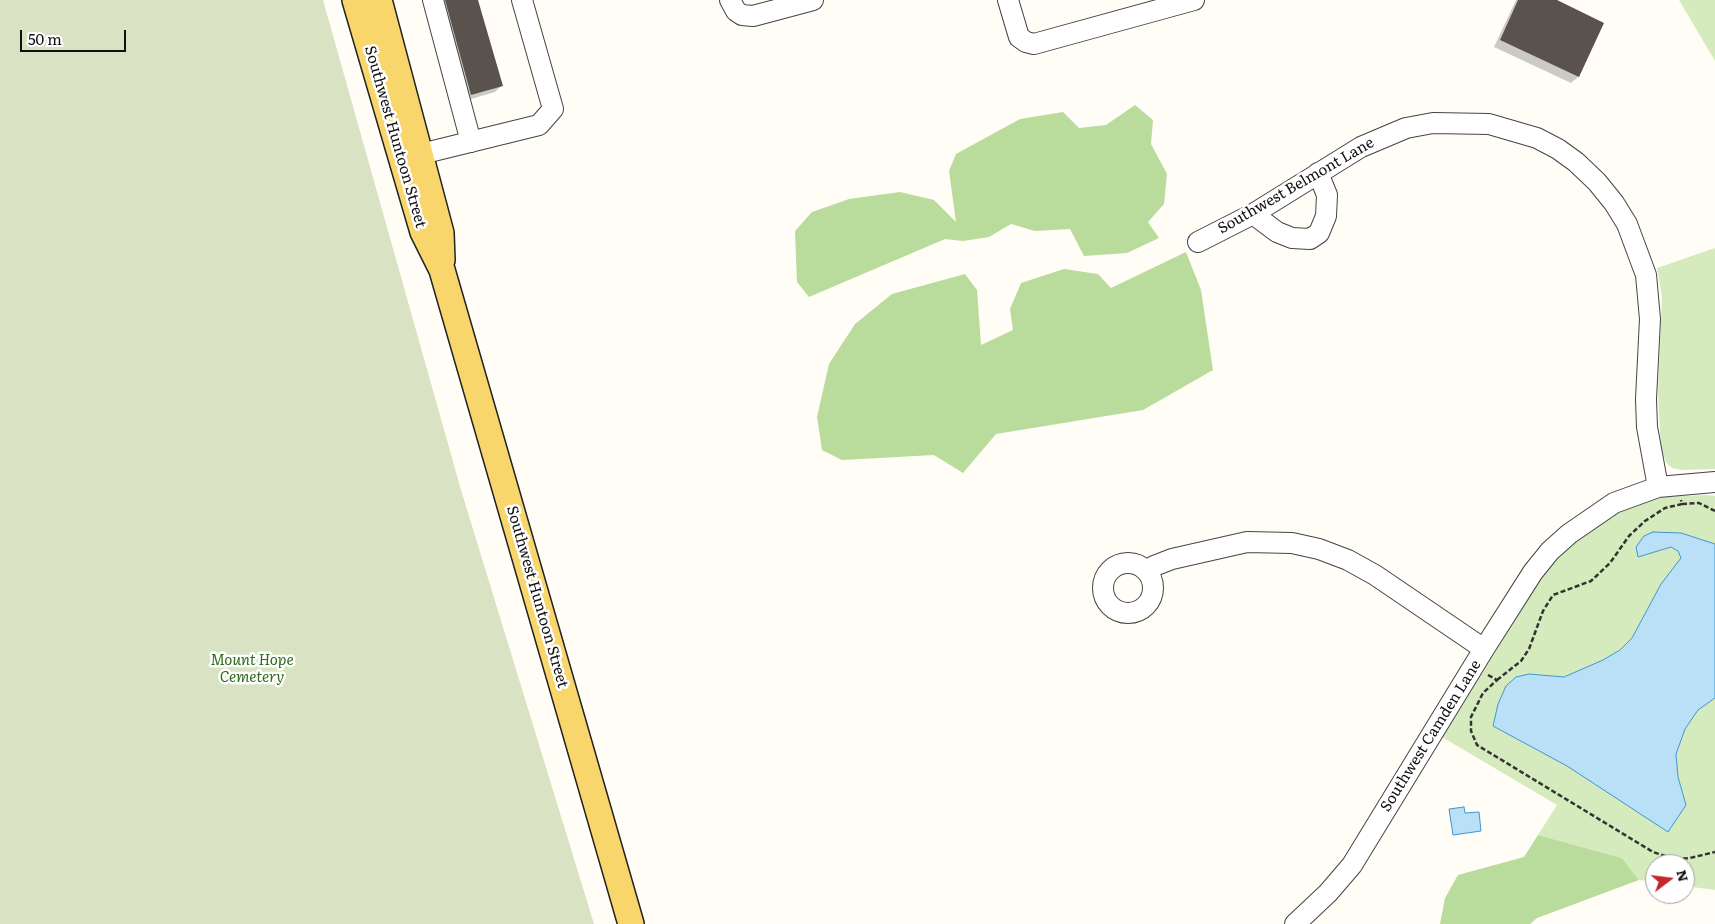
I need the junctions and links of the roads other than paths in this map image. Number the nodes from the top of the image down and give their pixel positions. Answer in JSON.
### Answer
{"nodes":[{"id":1,"x":355,"y":0,"type":"edge"},
{"id":2,"x":379,"y":0,"type":"edge"},
{"id":3,"x":432,"y":0,"type":"edge"},
{"id":4,"x":522,"y":0,"type":"edge"},
{"id":5,"x":730,"y":0,"type":"edge"},
{"id":6,"x":813,"y":0,"type":"edge"},
{"id":7,"x":1008,"y":0,"type":"edge"},
{"id":8,"x":1194,"y":0,"type":"edge"},
{"id":9,"x":472,"y":142,"type":"junction"},
{"id":10,"x":421,"y":154,"type":"junction"},
{"id":11,"x":1318,"y":173,"type":"junction"},
{"id":12,"x":1252,"y":214,"type":"junction"},
{"id":13,"x":1198,"y":242,"type":"dead end"},
{"id":14,"x":442,"y":270,"type":"junction"},
{"id":15,"x":1715,"y":482,"type":"edge"},
{"id":16,"x":1658,"y":487,"type":"junction"},
{"id":17,"x":1148,"y":571,"type":"dead end"},
{"id":18,"x":1484,"y":649,"type":"junction"},
{"id":19,"x":631,"y":924,"type":"edge"},
{"id":20,"x":1295,"y":924,"type":"edge"}],
"edges":[{"from":1,"to":14,"type":"main road","name":"Southwest Huntoon Street"},
{"from":2,"to":10,"type":"main road","name":"Southwest Huntoon Street"},
{"from":3,"to":9,"type":"street"},
{"from":4,"to":9,"type":"street"},
{"from":5,"to":6,"type":"street"},
{"from":7,"to":8,"type":"street"},
{"from":9,"to":10,"type":"street"},
{"from":10,"to":14,"type":"main road","name":"Southwest Huntoon Street"},
{"from":11,"to":12,"type":"street","name":"Southwest Belmont Lane"},
{"from":11,"to":12,"type":"street"},
{"from":11,"to":16,"type":"street","name":"Southwest Belmont Lane"},
{"from":12,"to":13,"type":"street","name":"Southwest Belmont Lane"},
{"from":14,"to":19,"type":"main road","name":"Southwest Huntoon Street"},
{"from":15,"to":16,"type":"street"},
{"from":16,"to":18,"type":"street"},
{"from":17,"to":18,"type":"street","name":"Southwest Camden Lane"},
{"from":18,"to":20,"type":"street","name":"Southwest Camden Lane"}]}
